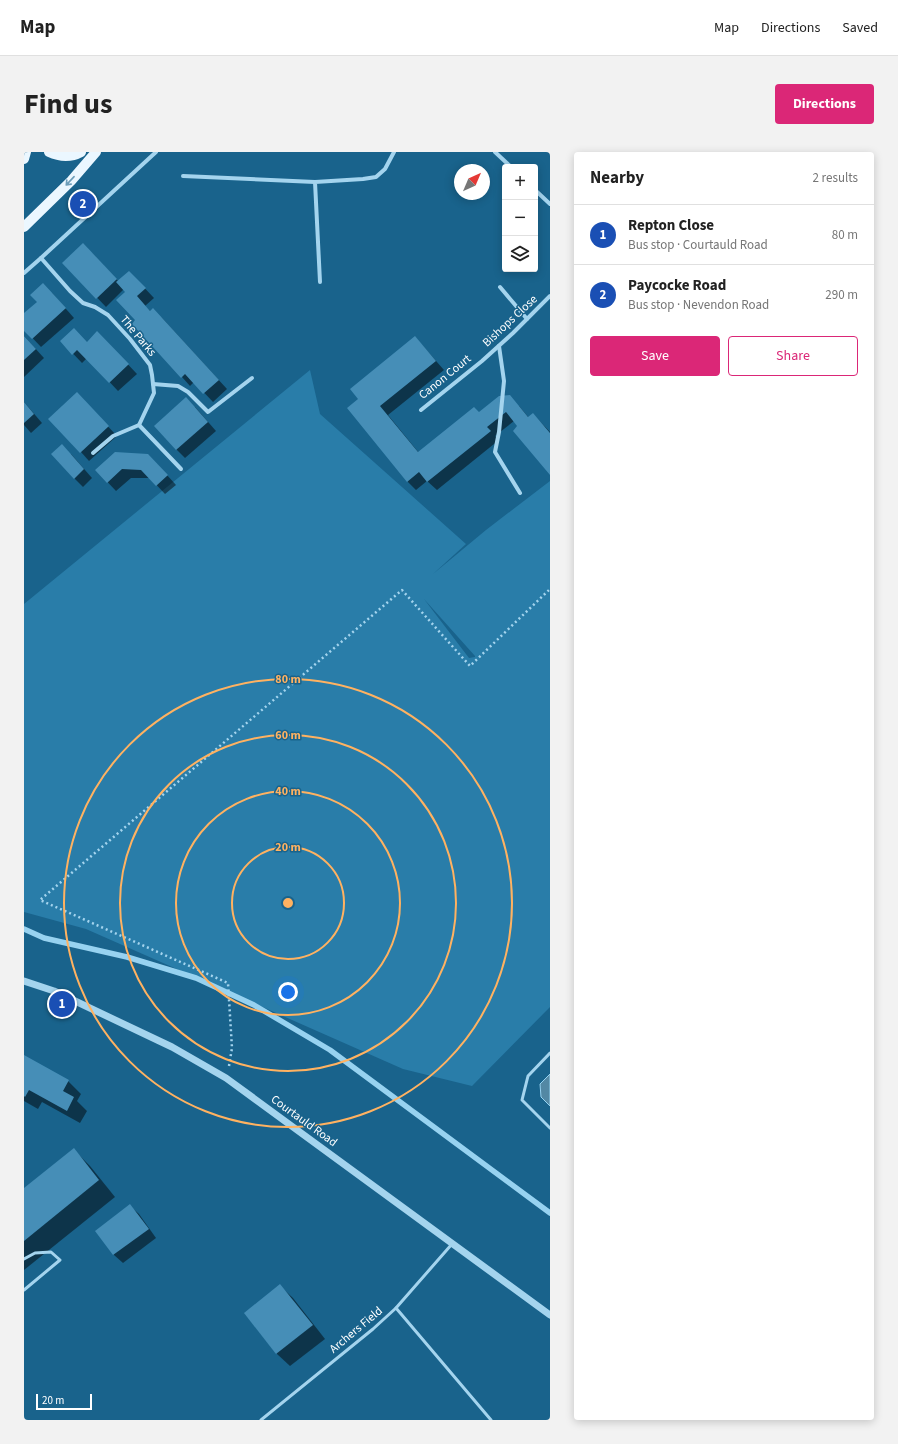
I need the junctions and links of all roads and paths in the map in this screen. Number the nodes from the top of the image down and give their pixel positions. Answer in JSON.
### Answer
{"nodes":[{"id":1,"x":26,"y":152,"type":"edge"},
{"id":2,"x":49,"y":152,"type":"edge"},
{"id":3,"x":81,"y":152,"type":"edge"},
{"id":4,"x":96,"y":152,"type":"edge"},
{"id":5,"x":156,"y":152,"type":"edge"},
{"id":6,"x":394,"y":152,"type":"edge"},
{"id":7,"x":495,"y":152,"type":"edge"},
{"id":8,"x":24,"y":159,"type":"edge"},
{"id":9,"x":508,"y":164,"type":"edge"},
{"id":10,"x":183,"y":176,"type":"dead end"},
{"id":11,"x":316,"y":182,"type":"junction"},
{"id":12,"x":538,"y":193,"type":"edge"},
{"id":13,"x":550,"y":204,"type":"edge"},
{"id":14,"x":24,"y":227,"type":"edge"},
{"id":15,"x":42,"y":258,"type":"junction"},
{"id":16,"x":24,"y":273,"type":"edge"},
{"id":17,"x":320,"y":282,"type":"dead end"},
{"id":18,"x":500,"y":287,"type":"dead end"},
{"id":19,"x":550,"y":296,"type":"edge"},
{"id":20,"x":527,"y":319,"type":"junction"},
{"id":21,"x":499,"y":346,"type":"junction"},
{"id":22,"x":482,"y":361,"type":"joint"},
{"id":23,"x":252,"y":378,"type":"dead end"},
{"id":24,"x":153,"y":384,"type":"junction"},
{"id":25,"x":421,"y":410,"type":"dead end"},
{"id":26,"x":140,"y":425,"type":"junction"},
{"id":27,"x":93,"y":453,"type":"dead end"},
{"id":28,"x":181,"y":469,"type":"dead end"},
{"id":29,"x":520,"y":493,"type":"dead end"},
{"id":30,"x":550,"y":589,"type":"edge"},
{"id":31,"x":24,"y":981,"type":"edge"},
{"id":32,"x":550,"y":1053,"type":"edge"},
{"id":33,"x":226,"y":1078,"type":"junction"},
{"id":34,"x":550,"y":1128,"type":"edge"},
{"id":35,"x":452,"y":1244,"type":"junction"},
{"id":36,"x":24,"y":1260,"type":"edge"},
{"id":37,"x":24,"y":1290,"type":"edge"},
{"id":38,"x":396,"y":1308,"type":"junction"},
{"id":39,"x":550,"y":1315,"type":"edge"},
{"id":40,"x":261,"y":1420,"type":"edge"},
{"id":41,"x":490,"y":1420,"type":"edge"}],
"edges":[{"from":1,"to":8,"type":"main road"},
{"from":2,"to":3,"type":"main road"},
{"from":4,"to":14,"type":"main road","one_way":true},
{"from":5,"to":15,"type":"street"},
{"from":6,"to":11,"type":"street"},
{"from":7,"to":9,"type":"street"},
{"from":10,"to":11,"type":"street"},
{"from":11,"to":17,"type":"street"},
{"from":12,"to":13,"type":"street"},
{"from":15,"to":16,"type":"street"},
{"from":15,"to":24,"type":"street","name":"The Parks"},
{"from":18,"to":20,"type":"street"},
{"from":19,"to":20,"type":"street","name":"Bishops Close"},
{"from":20,"to":21,"type":"street","name":"Bishops Close"},
{"from":21,"to":22,"type":"street","name":"Bishops Close"},
{"from":21,"to":29,"type":"street"},
{"from":22,"to":25,"type":"street","name":"Canon Court"},
{"from":23,"to":24,"type":"street"},
{"from":24,"to":26,"type":"street","name":"The Parks"},
{"from":26,"to":27,"type":"street"},
{"from":26,"to":28,"type":"street"},
{"from":30,"to":33,"type":"path"},
{"from":31,"to":33,"type":"street","name":"Courtauld Road"},
{"from":32,"to":34,"type":"lane"},
{"from":33,"to":35,"type":"street","name":"Courtauld Road"},
{"from":35,"to":38,"type":"lane","name":"Archers Field"},
{"from":35,"to":39,"type":"street","name":"Courtauld Road"},
{"from":36,"to":37,"type":"lane"},
{"from":38,"to":40,"type":"lane","name":"Archers Field"},
{"from":38,"to":41,"type":"lane"}]}
